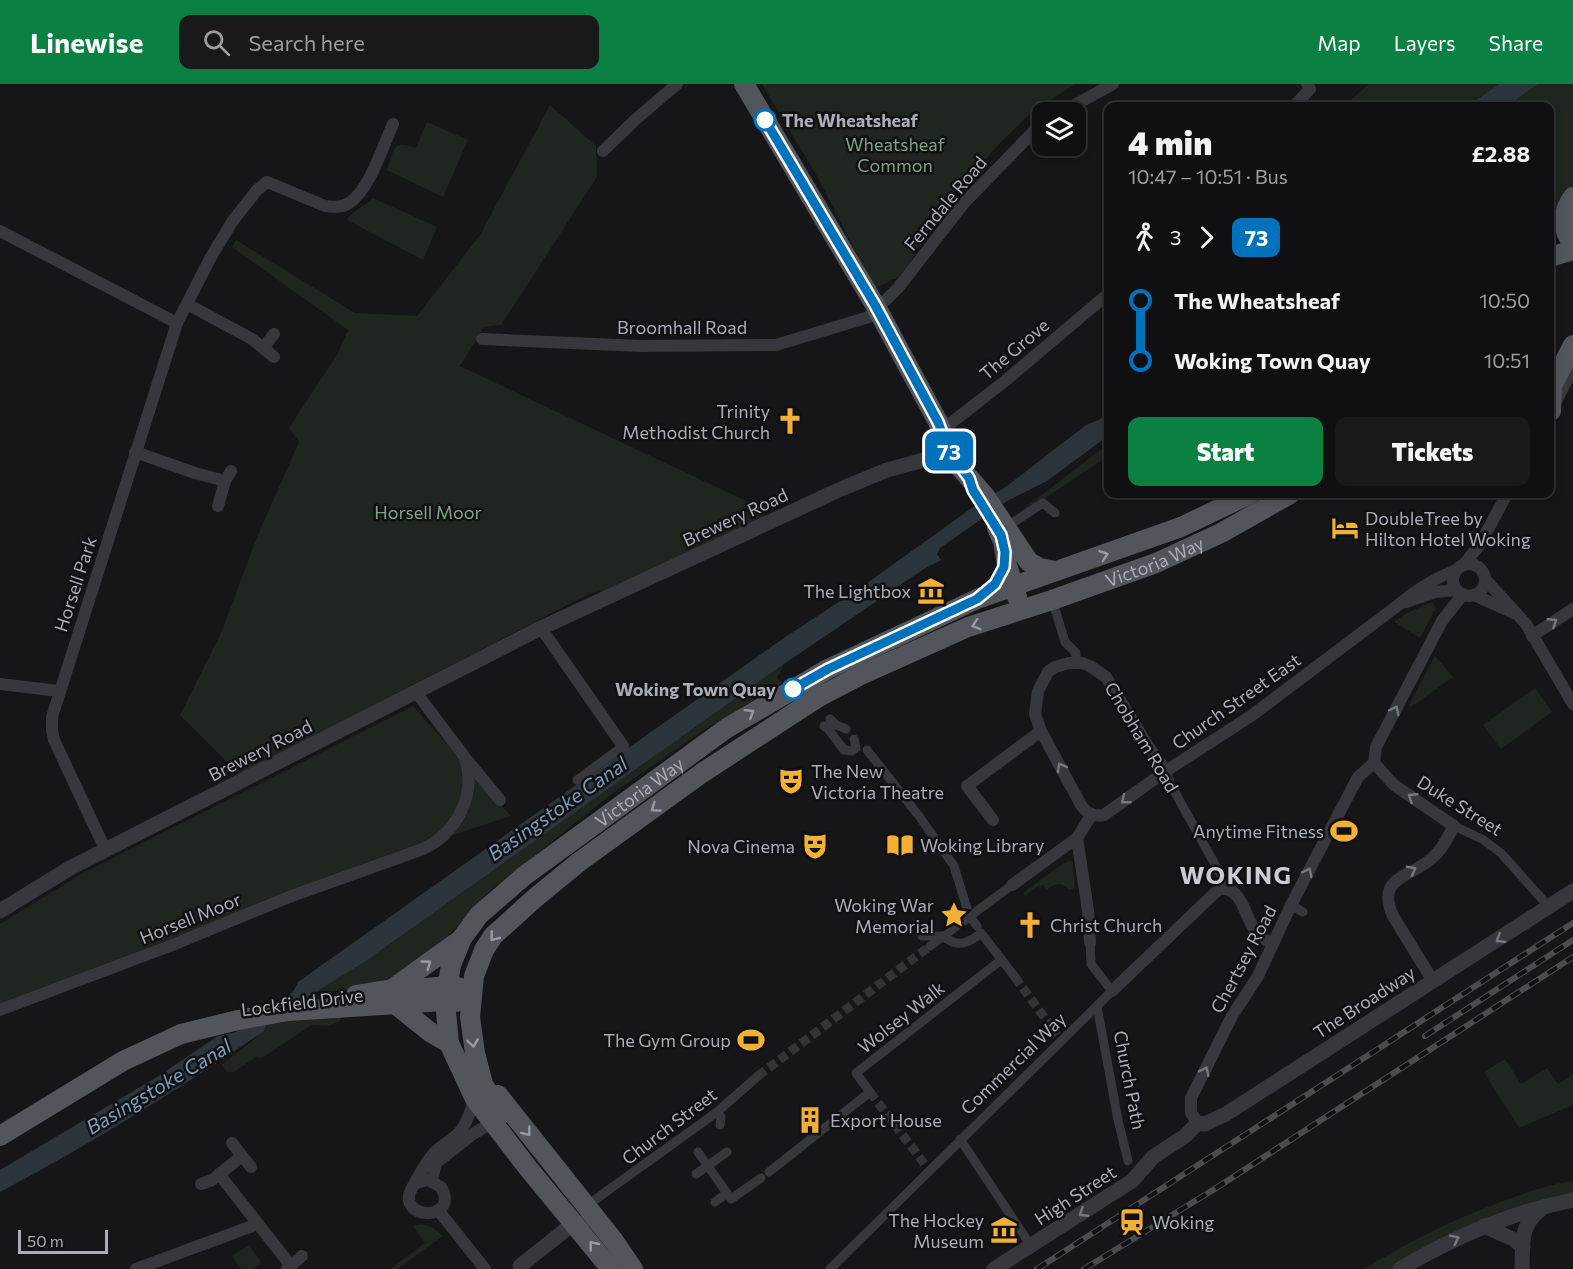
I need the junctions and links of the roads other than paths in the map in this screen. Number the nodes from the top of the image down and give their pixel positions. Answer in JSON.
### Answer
{"nodes":[{"id":1,"x":677,"y":84,"type":"edge"},
{"id":2,"x":744,"y":84,"type":"edge"},
{"id":3,"x":1113,"y":84,"type":"edge"},
{"id":4,"x":1309,"y":87,"type":"edge"},
{"id":5,"x":1080,"y":102,"type":"edge"},
{"id":6,"x":1297,"y":102,"type":"edge"},
{"id":7,"x":393,"y":124,"type":"dead end"},
{"id":8,"x":1032,"y":133,"type":"edge"},
{"id":9,"x":603,"y":151,"type":"dead end"},
{"id":10,"x":1573,"y":197,"type":"edge"},
{"id":11,"x":1557,"y":230,"type":"edge"},
{"id":12,"x":0,"y":231,"type":"edge"},
{"id":13,"x":1573,"y":244,"type":"edge"},
{"id":14,"x":1573,"y":250,"type":"edge"},
{"id":15,"x":1554,"y":256,"type":"edge"},
{"id":16,"x":1573,"y":264,"type":"edge"},
{"id":17,"x":1554,"y":266,"type":"edge"},
{"id":18,"x":1104,"y":297,"type":"edge"},
{"id":19,"x":187,"y":304,"type":"junction"},
{"id":20,"x":877,"y":309,"type":"junction"},
{"id":21,"x":177,"y":322,"type":"junction"},
{"id":22,"x":274,"y":334,"type":"dead end"},
{"id":23,"x":482,"y":339,"type":"dead end"},
{"id":24,"x":1573,"y":345,"type":"edge"},
{"id":25,"x":264,"y":347,"type":"junction"},
{"id":26,"x":274,"y":357,"type":"dead end"},
{"id":27,"x":1573,"y":368,"type":"edge"},
{"id":28,"x":1554,"y":382,"type":"edge"},
{"id":29,"x":1554,"y":404,"type":"edge"},
{"id":30,"x":942,"y":430,"type":"junction"},
{"id":31,"x":949,"y":451,"type":"junction"},
{"id":32,"x":135,"y":452,"type":"junction"},
{"id":33,"x":1242,"y":498,"type":"edge"},
{"id":34,"x":1283,"y":498,"type":"edge"},
{"id":35,"x":1505,"y":498,"type":"edge"},
{"id":36,"x":224,"y":501,"type":"dead end"},
{"id":37,"x":1055,"y":513,"type":"dead end"},
{"id":38,"x":1002,"y":522,"type":"junction"},
{"id":39,"x":1484,"y":538,"type":"junction"},
{"id":40,"x":1005,"y":558,"type":"junction"},
{"id":41,"x":1460,"y":567,"type":"junction"},
{"id":42,"x":1055,"y":571,"type":"junction"},
{"id":43,"x":1483,"y":574,"type":"junction"},
{"id":44,"x":1024,"y":592,"type":"junction"},
{"id":45,"x":1465,"y":593,"type":"junction"},
{"id":46,"x":977,"y":599,"type":"junction"},
{"id":47,"x":1397,"y":606,"type":"junction"},
{"id":48,"x":1056,"y":609,"type":"dead end"},
{"id":49,"x":1573,"y":609,"type":"edge"},
{"id":50,"x":1515,"y":613,"type":"junction"},
{"id":51,"x":541,"y":628,"type":"junction"},
{"id":52,"x":1532,"y":636,"type":"junction"},
{"id":53,"x":1076,"y":663,"type":"junction"},
{"id":54,"x":0,"y":684,"type":"edge"},
{"id":55,"x":59,"y":691,"type":"junction"},
{"id":56,"x":415,"y":691,"type":"junction"},
{"id":57,"x":1573,"y":704,"type":"edge"},
{"id":58,"x":846,"y":729,"type":"dead end"},
{"id":59,"x":1041,"y":731,"type":"junction"},
{"id":60,"x":854,"y":739,"type":"dead end"},
{"id":61,"x":623,"y":746,"type":"joint"},
{"id":62,"x":867,"y":750,"type":"dead end"},
{"id":63,"x":464,"y":756,"type":"junction"},
{"id":64,"x":1374,"y":763,"type":"junction"},
{"id":65,"x":1166,"y":771,"type":"junction"},
{"id":66,"x":577,"y":780,"type":"dead end"},
{"id":67,"x":500,"y":800,"type":"dead end"},
{"id":68,"x":1092,"y":814,"type":"junction"},
{"id":69,"x":993,"y":820,"type":"dead end"},
{"id":70,"x":1454,"y":826,"type":"junction"},
{"id":71,"x":1077,"y":838,"type":"junction"},
{"id":72,"x":106,"y":851,"type":"junction"},
{"id":73,"x":1224,"y":884,"type":"junction"},
{"id":74,"x":1012,"y":885,"type":"joint"},
{"id":75,"x":1573,"y":891,"type":"edge"},
{"id":76,"x":1291,"y":905,"type":"junction"},
{"id":77,"x":1549,"y":907,"type":"junction"},
{"id":78,"x":0,"y":911,"type":"edge"},
{"id":79,"x":1304,"y":912,"type":"dead end"},
{"id":80,"x":969,"y":915,"type":"junction"},
{"id":81,"x":979,"y":930,"type":"junction"},
{"id":82,"x":922,"y":936,"type":"tunnel mouth"},
{"id":83,"x":943,"y":936,"type":"junction"},
{"id":84,"x":462,"y":938,"type":"junction"},
{"id":85,"x":1090,"y":942,"type":"joint"},
{"id":86,"x":1273,"y":944,"type":"junction"},
{"id":87,"x":930,"y":946,"type":"tunnel mouth"},
{"id":88,"x":1001,"y":960,"type":"junction"},
{"id":89,"x":1015,"y":977,"type":"tunnel mouth"},
{"id":90,"x":1433,"y":981,"type":"junction"},
{"id":91,"x":1112,"y":991,"type":"junction"},
{"id":92,"x":446,"y":993,"type":"junction"},
{"id":93,"x":393,"y":996,"type":"junction"},
{"id":94,"x":471,"y":996,"type":"junction"},
{"id":95,"x":336,"y":1002,"type":"junction"},
{"id":96,"x":1097,"y":1006,"type":"junction"},
{"id":97,"x":0,"y":1010,"type":"edge"},
{"id":98,"x":181,"y":1034,"type":"junction"},
{"id":99,"x":449,"y":1043,"type":"junction"},
{"id":100,"x":480,"y":1068,"type":"junction"},
{"id":101,"x":758,"y":1076,"type":"tunnel mouth"},
{"id":102,"x":475,"y":1099,"type":"junction"},
{"id":103,"x":717,"y":1112,"type":"junction"},
{"id":104,"x":493,"y":1122,"type":"junction"},
{"id":105,"x":1198,"y":1123,"type":"junction"},
{"id":106,"x":720,"y":1125,"type":"dead end"},
{"id":107,"x":0,"y":1136,"type":"edge"},
{"id":108,"x":960,"y":1139,"type":"junction"},
{"id":109,"x":232,"y":1143,"type":"dead end"},
{"id":110,"x":698,"y":1152,"type":"dead end"},
{"id":111,"x":727,"y":1152,"type":"dead end"},
{"id":112,"x":242,"y":1156,"type":"junction"},
{"id":113,"x":1128,"y":1161,"type":"dead end"},
{"id":114,"x":708,"y":1166,"type":"junction"},
{"id":115,"x":251,"y":1167,"type":"dead end"},
{"id":116,"x":219,"y":1174,"type":"junction"},
{"id":117,"x":696,"y":1174,"type":"dead end"},
{"id":118,"x":432,"y":1180,"type":"junction"},
{"id":119,"x":416,"y":1183,"type":"junction"},
{"id":120,"x":201,"y":1184,"type":"dead end"},
{"id":121,"x":731,"y":1199,"type":"junction"},
{"id":122,"x":1573,"y":1200,"type":"edge"},
{"id":123,"x":715,"y":1202,"type":"dead end"},
{"id":124,"x":1543,"y":1206,"type":"junction"},
{"id":125,"x":438,"y":1210,"type":"junction"},
{"id":126,"x":590,"y":1215,"type":"junction"},
{"id":127,"x":258,"y":1224,"type":"junction"},
{"id":128,"x":1484,"y":1226,"type":"junction"},
{"id":129,"x":1031,"y":1246,"type":"junction"},
{"id":130,"x":1523,"y":1247,"type":"junction"},
{"id":131,"x":302,"y":1256,"type":"dead end"},
{"id":132,"x":159,"y":1265,"type":"edge"},
{"id":133,"x":289,"y":1267,"type":"edge"},
{"id":134,"x":518,"y":1268,"type":"edge"},
{"id":135,"x":136,"y":1269,"type":"edge"},
{"id":136,"x":485,"y":1269,"type":"edge"},
{"id":137,"x":611,"y":1269,"type":"edge"},
{"id":138,"x":633,"y":1269,"type":"edge"},
{"id":139,"x":830,"y":1269,"type":"edge"},
{"id":140,"x":994,"y":1269,"type":"edge"},
{"id":141,"x":1400,"y":1269,"type":"edge"},
{"id":142,"x":1522,"y":1269,"type":"edge"}],
"edges":[{"from":1,"to":9,"type":"street"},
{"from":2,"to":20,"type":"main road"},
{"from":3,"to":5,"type":"street"},
{"from":4,"to":6,"type":"street"},
{"from":7,"to":19,"type":"street","name":"Horsell Park"},
{"from":8,"to":20,"type":"street","name":"Ferndale Road"},
{"from":10,"to":11,"type":"main road"},
{"from":11,"to":13,"type":"main road"},
{"from":12,"to":21,"type":"street"},
{"from":14,"to":15,"type":"main road"},
{"from":16,"to":17,"type":"main road"},
{"from":18,"to":30,"type":"street","name":"The Grove"},
{"from":19,"to":21,"type":"street","name":"Horsell Park"},
{"from":19,"to":25,"type":"street"},
{"from":20,"to":23,"type":"street","name":"Broomhall Road"},
{"from":20,"to":30,"type":"main road"},
{"from":21,"to":32,"type":"street","name":"Horsell Park"},
{"from":22,"to":25,"type":"street"},
{"from":24,"to":28,"type":"main road"},
{"from":25,"to":26,"type":"street"},
{"from":27,"to":29,"type":"street"},
{"from":30,"to":31,"type":"main road"},
{"from":31,"to":38,"type":"main road"},
{"from":31,"to":51,"type":"street","name":"Brewery Road"},
{"from":32,"to":36,"type":"street"},
{"from":32,"to":55,"type":"street","name":"Horsell Park"},
{"from":42,"to":33,"type":"main road","name":"Victoria Way","one_way":true},
{"from":34,"to":44,"type":"main road","name":"Victoria Way"},
{"from":35,"to":39,"type":"street"},
{"from":37,"to":38,"type":"street"},
{"from":38,"to":40,"type":"main road"},
{"from":38,"to":42,"type":"main road"},
{"from":38,"to":44,"type":"main road"},
{"from":39,"to":41,"type":"street"},
{"from":39,"to":43,"type":"street"},
{"from":40,"to":44,"type":"main road"},
{"from":40,"to":46,"type":"main road"},
{"from":41,"to":43,"type":"street"},
{"from":41,"to":45,"type":"street"},
{"from":41,"to":47,"type":"street","name":"Church Street East"},
{"from":42,"to":44,"type":"main road","name":"Victoria Way"},
{"from":43,"to":45,"type":"street"},
{"from":43,"to":50,"type":"street"},
{"from":44,"to":46,"type":"main road","name":"Victoria Way"},
{"from":44,"to":94,"type":"main road","name":"Victoria Way","one_way":true},
{"from":45,"to":47,"type":"street","name":"Church Street East"},
{"from":45,"to":50,"type":"street"},
{"from":64,"to":45,"type":"street","name":"Chertsey Road","one_way":true},
{"from":84,"to":46,"type":"main road","name":"Victoria Way","one_way":true},
{"from":47,"to":65,"type":"street","name":"Church Street East"},
{"from":48,"to":53,"type":"street"},
{"from":52,"to":49,"type":"street","one_way":true},
{"from":50,"to":52,"type":"street"},
{"from":51,"to":56,"type":"street","name":"Brewery Road"},
{"from":51,"to":61,"type":"street"},
{"from":52,"to":57,"type":"street"},
{"from":53,"to":59,"type":"street"},
{"from":53,"to":65,"type":"street","name":"Chobham Road"},
{"from":54,"to":55,"type":"street"},
{"from":55,"to":72,"type":"street","name":"Horsell Park"},
{"from":56,"to":63,"type":"street"},
{"from":56,"to":72,"type":"street","name":"Brewery Road"},
{"from":58,"to":60,"type":"street"},
{"from":68,"to":59,"type":"street","one_way":true},
{"from":59,"to":69,"type":"street"},
{"from":61,"to":66,"type":"street"},
{"from":62,"to":80,"type":"street"},
{"from":63,"to":67,"type":"street"},
{"from":63,"to":97,"type":"street","name":"Horsell Moor"},
{"from":70,"to":64,"type":"street","name":"Duke Street","one_way":true},
{"from":76,"to":64,"type":"street","name":"Chertsey Road","one_way":true},
{"from":65,"to":68,"type":"street","name":"Church Street East","one_way":true},
{"from":65,"to":73,"type":"street","name":"Chobham Road"},
{"from":68,"to":71,"type":"street"},
{"from":70,"to":77,"type":"street","name":"Duke Street"},
{"from":90,"to":70,"type":"street","one_way":true},
{"from":71,"to":74,"type":"street"},
{"from":71,"to":85,"type":"street"},
{"from":72,"to":78,"type":"street","name":"Brewery Road"},
{"from":73,"to":86,"type":"street","name":"Chobham Road"},
{"from":73,"to":91,"type":"street","name":"Commercial Way"},
{"from":74,"to":80,"type":"street"},
{"from":75,"to":77,"type":"street","name":"The Broadway"},
{"from":76,"to":79,"type":"street"},
{"from":76,"to":86,"type":"street","name":"Chertsey Road"},
{"from":77,"to":90,"type":"street","name":"The Broadway","one_way":true},
{"from":80,"to":81,"type":"street"},
{"from":80,"to":83,"type":"street"},
{"from":81,"to":83,"type":"street"},
{"from":81,"to":88,"type":"street"},
{"from":82,"to":83,"type":"street"},
{"from":83,"to":87,"type":"street"},
{"from":84,"to":92,"type":"main road","name":"Victoria Way"},
{"from":93,"to":84,"type":"main road","one_way":true},
{"from":85,"to":91,"type":"street"},
{"from":105,"to":86,"type":"street","name":"Chertsey Road","one_way":true},
{"from":88,"to":89,"type":"street"},
{"from":88,"to":121,"type":"street","name":"Wolsey Walk"},
{"from":90,"to":105,"type":"street","name":"The Broadway"},
{"from":91,"to":96,"type":"street","name":"Commercial Way"},
{"from":92,"to":93,"type":"main road","name":"Lockfield Drive"},
{"from":92,"to":94,"type":"main road","name":"Lockfield Drive"},
{"from":92,"to":99,"type":"main road","name":"Victoria Way"},
{"from":93,"to":95,"type":"main road","name":"Lockfield Drive"},
{"from":93,"to":99,"type":"main road"},
{"from":94,"to":100,"type":"main road","name":"Victoria Way","one_way":true},
{"from":95,"to":98,"type":"main road","name":"Lockfield Drive"},
{"from":95,"to":98,"type":"main road","name":"Lockfield Drive"},
{"from":96,"to":108,"type":"street","name":"Commercial Way"},
{"from":96,"to":113,"type":"street","name":"Church Path"},
{"from":98,"to":107,"type":"main road","name":"Lockfield Drive"},
{"from":99,"to":102,"type":"main road","name":"Victoria Way"},
{"from":100,"to":104,"type":"main road","name":"Victoria Way"},
{"from":100,"to":126,"type":"main road","name":"Victoria Way","one_way":true},
{"from":101,"to":103,"type":"street","name":"Church Street"},
{"from":102,"to":104,"type":"main road","name":"Victoria Way"},
{"from":102,"to":119,"type":"street"},
{"from":103,"to":106,"type":"street"},
{"from":103,"to":126,"type":"street","name":"Church Street"},
{"from":104,"to":118,"type":"street"},
{"from":104,"to":126,"type":"main road","name":"Victoria Way"},
{"from":105,"to":129,"type":"street","name":"High Street","one_way":true},
{"from":108,"to":129,"type":"street"},
{"from":108,"to":139,"type":"street","name":"Commercial Way"},
{"from":109,"to":112,"type":"street"},
{"from":110,"to":114,"type":"street"},
{"from":111,"to":114,"type":"street"},
{"from":112,"to":115,"type":"street"},
{"from":112,"to":116,"type":"street"},
{"from":114,"to":117,"type":"street"},
{"from":114,"to":121,"type":"street"},
{"from":116,"to":120,"type":"street"},
{"from":116,"to":127,"type":"street"},
{"from":118,"to":119,"type":"street"},
{"from":118,"to":125,"type":"street"},
{"from":119,"to":125,"type":"street"},
{"from":121,"to":123,"type":"street"},
{"from":122,"to":124,"type":"street"},
{"from":124,"to":128,"type":"street"},
{"from":124,"to":130,"type":"street"},
{"from":125,"to":136,"type":"street"},
{"from":126,"to":134,"type":"street"},
{"from":137,"to":126,"type":"main road","one_way":true},
{"from":126,"to":138,"type":"main road"},
{"from":127,"to":132,"type":"street"},
{"from":127,"to":133,"type":"street"},
{"from":128,"to":130,"type":"street"},
{"from":141,"to":128,"type":"street","one_way":true},
{"from":129,"to":140,"type":"street","name":"High Street"},
{"from":130,"to":142,"type":"street"},
{"from":131,"to":133,"type":"street"},
{"from":132,"to":135,"type":"street"}]}
